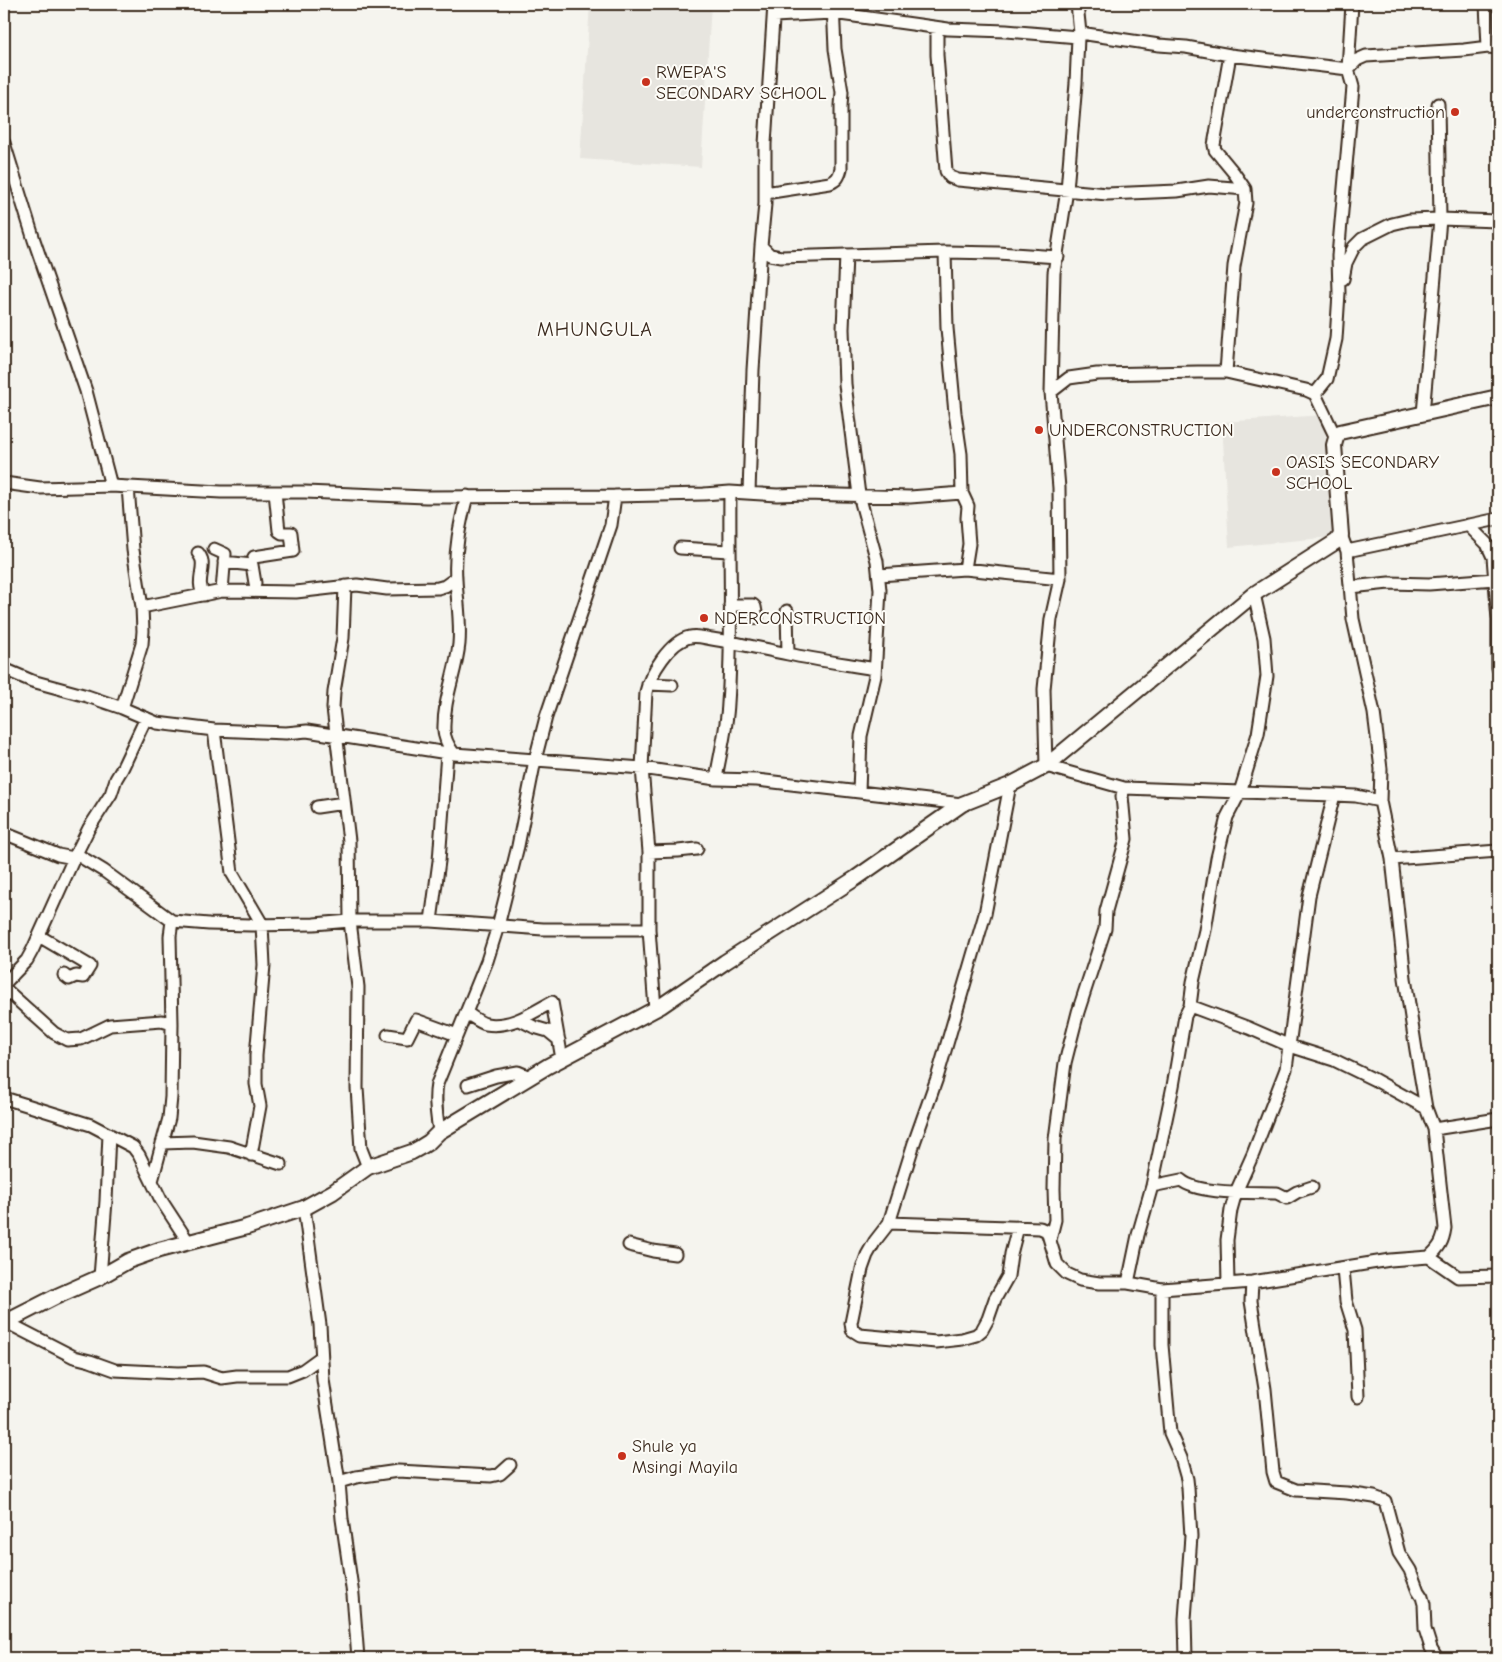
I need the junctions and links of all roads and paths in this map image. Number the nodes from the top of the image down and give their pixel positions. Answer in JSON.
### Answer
{"nodes":[{"id":1,"x":1077,"y":4,"type":"edge"},
{"id":2,"x":1352,"y":4,"type":"edge"},
{"id":3,"x":1486,"y":4,"type":"edge"},
{"id":4,"x":833,"y":8,"type":"edge"},
{"id":5,"x":774,"y":10,"type":"edge"},
{"id":6,"x":938,"y":28,"type":"junction"},
{"id":7,"x":1079,"y":35,"type":"junction"},
{"id":8,"x":1493,"y":48,"type":"edge"},
{"id":9,"x":1230,"y":55,"type":"junction"},
{"id":10,"x":1348,"y":69,"type":"junction"},
{"id":11,"x":1438,"y":104,"type":"dead end"},
{"id":12,"x":4,"y":143,"type":"edge"},
{"id":13,"x":1245,"y":189,"type":"junction"},
{"id":14,"x":1067,"y":190,"type":"junction"},
{"id":15,"x":765,"y":193,"type":"junction"},
{"id":16,"x":1440,"y":219,"type":"junction"},
{"id":17,"x":1498,"y":220,"type":"edge"},
{"id":18,"x":760,"y":246,"type":"junction"},
{"id":19,"x":946,"y":252,"type":"junction"},
{"id":20,"x":846,"y":255,"type":"junction"},
{"id":21,"x":1058,"y":258,"type":"junction"},
{"id":22,"x":1339,"y":293,"type":"junction"},
{"id":23,"x":1051,"y":367,"type":"junction"},
{"id":24,"x":1226,"y":372,"type":"junction"},
{"id":25,"x":1069,"y":378,"type":"junction"},
{"id":26,"x":1051,"y":392,"type":"junction"},
{"id":27,"x":1316,"y":394,"type":"junction"},
{"id":28,"x":1498,"y":397,"type":"edge"},
{"id":29,"x":1423,"y":414,"type":"junction"},
{"id":30,"x":1336,"y":438,"type":"junction"},
{"id":31,"x":4,"y":483,"type":"edge"},
{"id":32,"x":112,"y":486,"type":"junction"},
{"id":33,"x":128,"y":487,"type":"junction"},
{"id":34,"x":275,"y":492,"type":"junction"},
{"id":35,"x":730,"y":492,"type":"junction"},
{"id":36,"x":749,"y":493,"type":"junction"},
{"id":37,"x":962,"y":493,"type":"junction"},
{"id":38,"x":859,"y":495,"type":"junction"},
{"id":39,"x":467,"y":496,"type":"junction"},
{"id":40,"x":615,"y":496,"type":"junction"},
{"id":41,"x":1498,"y":520,"type":"edge"},
{"id":42,"x":1468,"y":525,"type":"junction"},
{"id":43,"x":1341,"y":534,"type":"junction"},
{"id":44,"x":1487,"y":544,"type":"junction"},
{"id":45,"x":680,"y":548,"type":"dead end"},
{"id":46,"x":214,"y":550,"type":"dead end"},
{"id":47,"x":729,"y":551,"type":"junction"},
{"id":48,"x":1347,"y":551,"type":"junction"},
{"id":49,"x":198,"y":553,"type":"dead end"},
{"id":50,"x":254,"y":557,"type":"dead end"},
{"id":51,"x":224,"y":562,"type":"junction"},
{"id":52,"x":965,"y":569,"type":"junction"},
{"id":53,"x":880,"y":575,"type":"junction"},
{"id":54,"x":456,"y":578,"type":"junction"},
{"id":55,"x":1060,"y":579,"type":"junction"},
{"id":56,"x":1494,"y":579,"type":"junction"},
{"id":57,"x":255,"y":583,"type":"dead end"},
{"id":58,"x":345,"y":586,"type":"junction"},
{"id":59,"x":1351,"y":587,"type":"junction"},
{"id":60,"x":222,"y":591,"type":"junction"},
{"id":61,"x":1254,"y":594,"type":"junction"},
{"id":62,"x":204,"y":595,"type":"junction"},
{"id":63,"x":730,"y":606,"type":"junction"},
{"id":64,"x":142,"y":607,"type":"junction"},
{"id":65,"x":787,"y":611,"type":"dead end"},
{"id":66,"x":757,"y":618,"type":"dead end"},
{"id":67,"x":1498,"y":620,"type":"edge"},
{"id":68,"x":731,"y":642,"type":"junction"},
{"id":69,"x":788,"y":654,"type":"junction"},
{"id":70,"x":1498,"y":658,"type":"edge"},
{"id":71,"x":1498,"y":668,"type":"edge"},
{"id":72,"x":4,"y":669,"type":"edge"},
{"id":73,"x":875,"y":669,"type":"junction"},
{"id":74,"x":648,"y":684,"type":"junction"},
{"id":75,"x":672,"y":685,"type":"dead end"},
{"id":76,"x":122,"y":708,"type":"junction"},
{"id":77,"x":146,"y":718,"type":"junction"},
{"id":78,"x":214,"y":730,"type":"junction"},
{"id":79,"x":336,"y":736,"type":"junction"},
{"id":80,"x":450,"y":754,"type":"junction"},
{"id":81,"x":535,"y":760,"type":"junction"},
{"id":82,"x":1046,"y":766,"type":"junction"},
{"id":83,"x":642,"y":768,"type":"junction"},
{"id":84,"x":716,"y":779,"type":"junction"},
{"id":85,"x":1010,"y":785,"type":"junction"},
{"id":86,"x":1124,"y":788,"type":"junction"},
{"id":87,"x":859,"y":792,"type":"junction"},
{"id":88,"x":1240,"y":792,"type":"junction"},
{"id":89,"x":1334,"y":795,"type":"junction"},
{"id":90,"x":1380,"y":800,"type":"junction"},
{"id":91,"x":344,"y":803,"type":"junction"},
{"id":92,"x":962,"y":804,"type":"junction"},
{"id":93,"x":317,"y":807,"type":"dead end"},
{"id":94,"x":4,"y":833,"type":"edge"},
{"id":95,"x":697,"y":849,"type":"dead end"},
{"id":96,"x":1496,"y":850,"type":"edge"},
{"id":97,"x":648,"y":852,"type":"junction"},
{"id":98,"x":75,"y":856,"type":"junction"},
{"id":99,"x":1392,"y":859,"type":"junction"},
{"id":100,"x":172,"y":921,"type":"junction"},
{"id":101,"x":350,"y":922,"type":"junction"},
{"id":102,"x":431,"y":922,"type":"junction"},
{"id":103,"x":262,"y":924,"type":"junction"},
{"id":104,"x":498,"y":926,"type":"junction"},
{"id":105,"x":649,"y":928,"type":"junction"},
{"id":106,"x":39,"y":936,"type":"junction"},
{"id":107,"x":64,"y":975,"type":"dead end"},
{"id":108,"x":4,"y":986,"type":"edge"},
{"id":109,"x":1190,"y":1006,"type":"junction"},
{"id":110,"x":655,"y":1009,"type":"junction"},
{"id":111,"x":466,"y":1013,"type":"junction"},
{"id":112,"x":520,"y":1020,"type":"junction"},
{"id":113,"x":172,"y":1024,"type":"junction"},
{"id":114,"x":388,"y":1035,"type":"dead end"},
{"id":115,"x":457,"y":1035,"type":"junction"},
{"id":116,"x":559,"y":1040,"type":"junction"},
{"id":117,"x":1290,"y":1046,"type":"junction"},
{"id":118,"x":562,"y":1059,"type":"junction"},
{"id":119,"x":530,"y":1077,"type":"junction"},
{"id":120,"x":468,"y":1085,"type":"dead end"},
{"id":121,"x":4,"y":1098,"type":"edge"},
{"id":122,"x":1426,"y":1108,"type":"junction"},
{"id":123,"x":1498,"y":1119,"type":"edge"},
{"id":124,"x":1434,"y":1129,"type":"junction"},
{"id":125,"x":439,"y":1132,"type":"junction"},
{"id":126,"x":108,"y":1134,"type":"junction"},
{"id":127,"x":162,"y":1143,"type":"junction"},
{"id":128,"x":251,"y":1155,"type":"junction"},
{"id":129,"x":281,"y":1164,"type":"dead end"},
{"id":130,"x":368,"y":1167,"type":"junction"},
{"id":131,"x":152,"y":1181,"type":"junction"},
{"id":132,"x":1152,"y":1186,"type":"junction"},
{"id":133,"x":1312,"y":1187,"type":"dead end"},
{"id":134,"x":1236,"y":1192,"type":"junction"},
{"id":135,"x":304,"y":1208,"type":"junction"},
{"id":136,"x":889,"y":1223,"type":"junction"},
{"id":137,"x":1018,"y":1227,"type":"junction"},
{"id":138,"x":1050,"y":1240,"type":"junction"},
{"id":139,"x":189,"y":1243,"type":"junction"},
{"id":140,"x":629,"y":1245,"type":"dead end"},
{"id":141,"x":675,"y":1254,"type":"dead end"},
{"id":142,"x":1429,"y":1257,"type":"junction"},
{"id":143,"x":1343,"y":1269,"type":"junction"},
{"id":144,"x":1498,"y":1276,"type":"edge"},
{"id":145,"x":100,"y":1277,"type":"junction"},
{"id":146,"x":1128,"y":1282,"type":"junction"},
{"id":147,"x":1252,"y":1282,"type":"junction"},
{"id":148,"x":1228,"y":1283,"type":"junction"},
{"id":149,"x":1162,"y":1289,"type":"junction"},
{"id":150,"x":5,"y":1322,"type":"edge"},
{"id":151,"x":321,"y":1357,"type":"junction"},
{"id":152,"x":1358,"y":1397,"type":"dead end"},
{"id":153,"x":510,"y":1465,"type":"dead end"},
{"id":154,"x":339,"y":1482,"type":"junction"},
{"id":155,"x":358,"y":1658,"type":"edge"},
{"id":156,"x":1186,"y":1658,"type":"edge"},
{"id":157,"x":1437,"y":1658,"type":"edge"}],
"edges":[{"from":1,"to":7,"type":"street"},
{"from":2,"to":10,"type":"street"},
{"from":3,"to":8,"type":"street"},
{"from":4,"to":5,"type":"street"},
{"from":4,"to":6,"type":"street"},
{"from":4,"to":15,"type":"street"},
{"from":5,"to":15,"type":"street"},
{"from":6,"to":7,"type":"street"},
{"from":6,"to":14,"type":"street"},
{"from":7,"to":9,"type":"street"},
{"from":7,"to":14,"type":"street"},
{"from":8,"to":10,"type":"street"},
{"from":9,"to":10,"type":"street"},
{"from":9,"to":13,"type":"street"},
{"from":10,"to":22,"type":"street"},
{"from":11,"to":16,"type":"street"},
{"from":12,"to":32,"type":"street"},
{"from":13,"to":14,"type":"street"},
{"from":13,"to":24,"type":"street"},
{"from":14,"to":21,"type":"street"},
{"from":15,"to":18,"type":"street"},
{"from":16,"to":17,"type":"street"},
{"from":16,"to":22,"type":"street"},
{"from":16,"to":29,"type":"street"},
{"from":18,"to":20,"type":"street"},
{"from":18,"to":36,"type":"street"},
{"from":19,"to":20,"type":"street"},
{"from":19,"to":21,"type":"street"},
{"from":19,"to":37,"type":"street"},
{"from":20,"to":38,"type":"street"},
{"from":21,"to":23,"type":"street"},
{"from":22,"to":27,"type":"street"},
{"from":23,"to":25,"type":"street"},
{"from":23,"to":26,"type":"street"},
{"from":24,"to":25,"type":"street"},
{"from":24,"to":27,"type":"street"},
{"from":25,"to":26,"type":"street"},
{"from":26,"to":55,"type":"street"},
{"from":27,"to":30,"type":"street"},
{"from":28,"to":29,"type":"street"},
{"from":29,"to":30,"type":"street"},
{"from":30,"to":43,"type":"street"},
{"from":31,"to":32,"type":"street"},
{"from":32,"to":33,"type":"street"},
{"from":33,"to":34,"type":"street"},
{"from":33,"to":64,"type":"street"},
{"from":34,"to":39,"type":"street"},
{"from":34,"to":50,"type":"street"},
{"from":35,"to":36,"type":"street"},
{"from":35,"to":40,"type":"street"},
{"from":35,"to":47,"type":"street"},
{"from":36,"to":38,"type":"street"},
{"from":37,"to":38,"type":"street"},
{"from":37,"to":52,"type":"street"},
{"from":38,"to":53,"type":"street"},
{"from":39,"to":40,"type":"street"},
{"from":39,"to":54,"type":"street"},
{"from":40,"to":81,"type":"street"},
{"from":41,"to":42,"type":"street"},
{"from":41,"to":44,"type":"street"},
{"from":42,"to":44,"type":"street"},
{"from":42,"to":48,"type":"street"},
{"from":43,"to":48,"type":"street"},
{"from":43,"to":61,"type":"street"},
{"from":44,"to":56,"type":"street"},
{"from":45,"to":47,"type":"street"},
{"from":46,"to":51,"type":"street"},
{"from":47,"to":63,"type":"street"},
{"from":48,"to":59,"type":"street"},
{"from":49,"to":62,"type":"street"},
{"from":51,"to":57,"type":"street"},
{"from":51,"to":60,"type":"street"},
{"from":52,"to":53,"type":"street"},
{"from":52,"to":55,"type":"street"},
{"from":53,"to":73,"type":"street"},
{"from":54,"to":58,"type":"street"},
{"from":54,"to":80,"type":"street"},
{"from":55,"to":82,"type":"street"},
{"from":56,"to":59,"type":"street"},
{"from":56,"to":67,"type":"street"},
{"from":58,"to":60,"type":"street"},
{"from":58,"to":79,"type":"street"},
{"from":59,"to":90,"type":"street"},
{"from":60,"to":62,"type":"street"},
{"from":61,"to":82,"type":"street"},
{"from":61,"to":88,"type":"street"},
{"from":62,"to":64,"type":"street"},
{"from":63,"to":66,"type":"street"},
{"from":63,"to":68,"type":"street"},
{"from":64,"to":76,"type":"street"},
{"from":65,"to":69,"type":"street"},
{"from":67,"to":70,"type":"street"},
{"from":68,"to":69,"type":"street"},
{"from":68,"to":74,"type":"street"},
{"from":68,"to":84,"type":"street"},
{"from":69,"to":73,"type":"street"},
{"from":70,"to":71,"type":"street"},
{"from":72,"to":76,"type":"street"},
{"from":73,"to":87,"type":"street"},
{"from":74,"to":75,"type":"street"},
{"from":74,"to":83,"type":"street"},
{"from":76,"to":77,"type":"street"},
{"from":77,"to":78,"type":"street"},
{"from":77,"to":98,"type":"street"},
{"from":78,"to":79,"type":"street"},
{"from":78,"to":103,"type":"street"},
{"from":79,"to":80,"type":"street"},
{"from":79,"to":91,"type":"street"},
{"from":80,"to":81,"type":"street"},
{"from":80,"to":102,"type":"street"},
{"from":81,"to":83,"type":"street"},
{"from":81,"to":104,"type":"street"},
{"from":82,"to":85,"type":"street"},
{"from":82,"to":86,"type":"street"},
{"from":83,"to":84,"type":"street"},
{"from":83,"to":97,"type":"street"},
{"from":84,"to":87,"type":"street"},
{"from":85,"to":92,"type":"street"},
{"from":85,"to":136,"type":"street"},
{"from":86,"to":88,"type":"street"},
{"from":86,"to":138,"type":"street"},
{"from":87,"to":92,"type":"street"},
{"from":88,"to":89,"type":"street"},
{"from":88,"to":109,"type":"street"},
{"from":89,"to":90,"type":"street"},
{"from":89,"to":117,"type":"street"},
{"from":90,"to":99,"type":"street"},
{"from":91,"to":93,"type":"street"},
{"from":91,"to":101,"type":"street"},
{"from":92,"to":110,"type":"street"},
{"from":94,"to":98,"type":"street"},
{"from":95,"to":97,"type":"street"},
{"from":96,"to":99,"type":"street"},
{"from":97,"to":105,"type":"street"},
{"from":98,"to":100,"type":"street"},
{"from":98,"to":106,"type":"street"},
{"from":99,"to":122,"type":"street"},
{"from":100,"to":103,"type":"street"},
{"from":100,"to":113,"type":"street"},
{"from":101,"to":102,"type":"street"},
{"from":101,"to":103,"type":"street"},
{"from":101,"to":130,"type":"street"},
{"from":102,"to":104,"type":"street"},
{"from":103,"to":128,"type":"street"},
{"from":104,"to":105,"type":"street"},
{"from":104,"to":111,"type":"street"},
{"from":105,"to":110,"type":"street"},
{"from":106,"to":107,"type":"street"},
{"from":106,"to":108,"type":"street"},
{"from":108,"to":113,"type":"street"},
{"from":109,"to":117,"type":"street"},
{"from":109,"to":132,"type":"street"},
{"from":110,"to":118,"type":"street"},
{"from":111,"to":112,"type":"street"},
{"from":111,"to":115,"type":"street"},
{"from":112,"to":116,"type":"street"},
{"from":112,"to":116,"type":"street"},
{"from":113,"to":127,"type":"street"},
{"from":114,"to":115,"type":"street"},
{"from":115,"to":125,"type":"street"},
{"from":116,"to":118,"type":"street"},
{"from":117,"to":122,"type":"street"},
{"from":117,"to":134,"type":"street"},
{"from":118,"to":119,"type":"street"},
{"from":119,"to":120,"type":"street"},
{"from":119,"to":125,"type":"street"},
{"from":121,"to":126,"type":"street"},
{"from":122,"to":124,"type":"street"},
{"from":123,"to":124,"type":"street"},
{"from":124,"to":142,"type":"street"},
{"from":125,"to":130,"type":"street"},
{"from":126,"to":131,"type":"street"},
{"from":126,"to":145,"type":"street"},
{"from":127,"to":128,"type":"street"},
{"from":127,"to":131,"type":"street"},
{"from":128,"to":129,"type":"street"},
{"from":130,"to":135,"type":"street"},
{"from":131,"to":139,"type":"street"},
{"from":132,"to":134,"type":"street"},
{"from":132,"to":146,"type":"street"},
{"from":133,"to":134,"type":"street"},
{"from":134,"to":148,"type":"street"},
{"from":135,"to":139,"type":"street"},
{"from":135,"to":151,"type":"street"},
{"from":136,"to":137,"type":"street"},
{"from":136,"to":137,"type":"street"},
{"from":137,"to":138,"type":"street"},
{"from":138,"to":146,"type":"street"},
{"from":139,"to":145,"type":"street"},
{"from":140,"to":141,"type":"street"},
{"from":142,"to":143,"type":"street"},
{"from":142,"to":144,"type":"street"},
{"from":143,"to":147,"type":"street"},
{"from":143,"to":152,"type":"street"},
{"from":145,"to":150,"type":"street"},
{"from":146,"to":149,"type":"street"},
{"from":147,"to":148,"type":"street"},
{"from":147,"to":157,"type":"street"},
{"from":148,"to":149,"type":"street"},
{"from":149,"to":156,"type":"street"},
{"from":150,"to":151,"type":"street"},
{"from":151,"to":154,"type":"street"},
{"from":153,"to":154,"type":"street"},
{"from":154,"to":155,"type":"street"}]}
